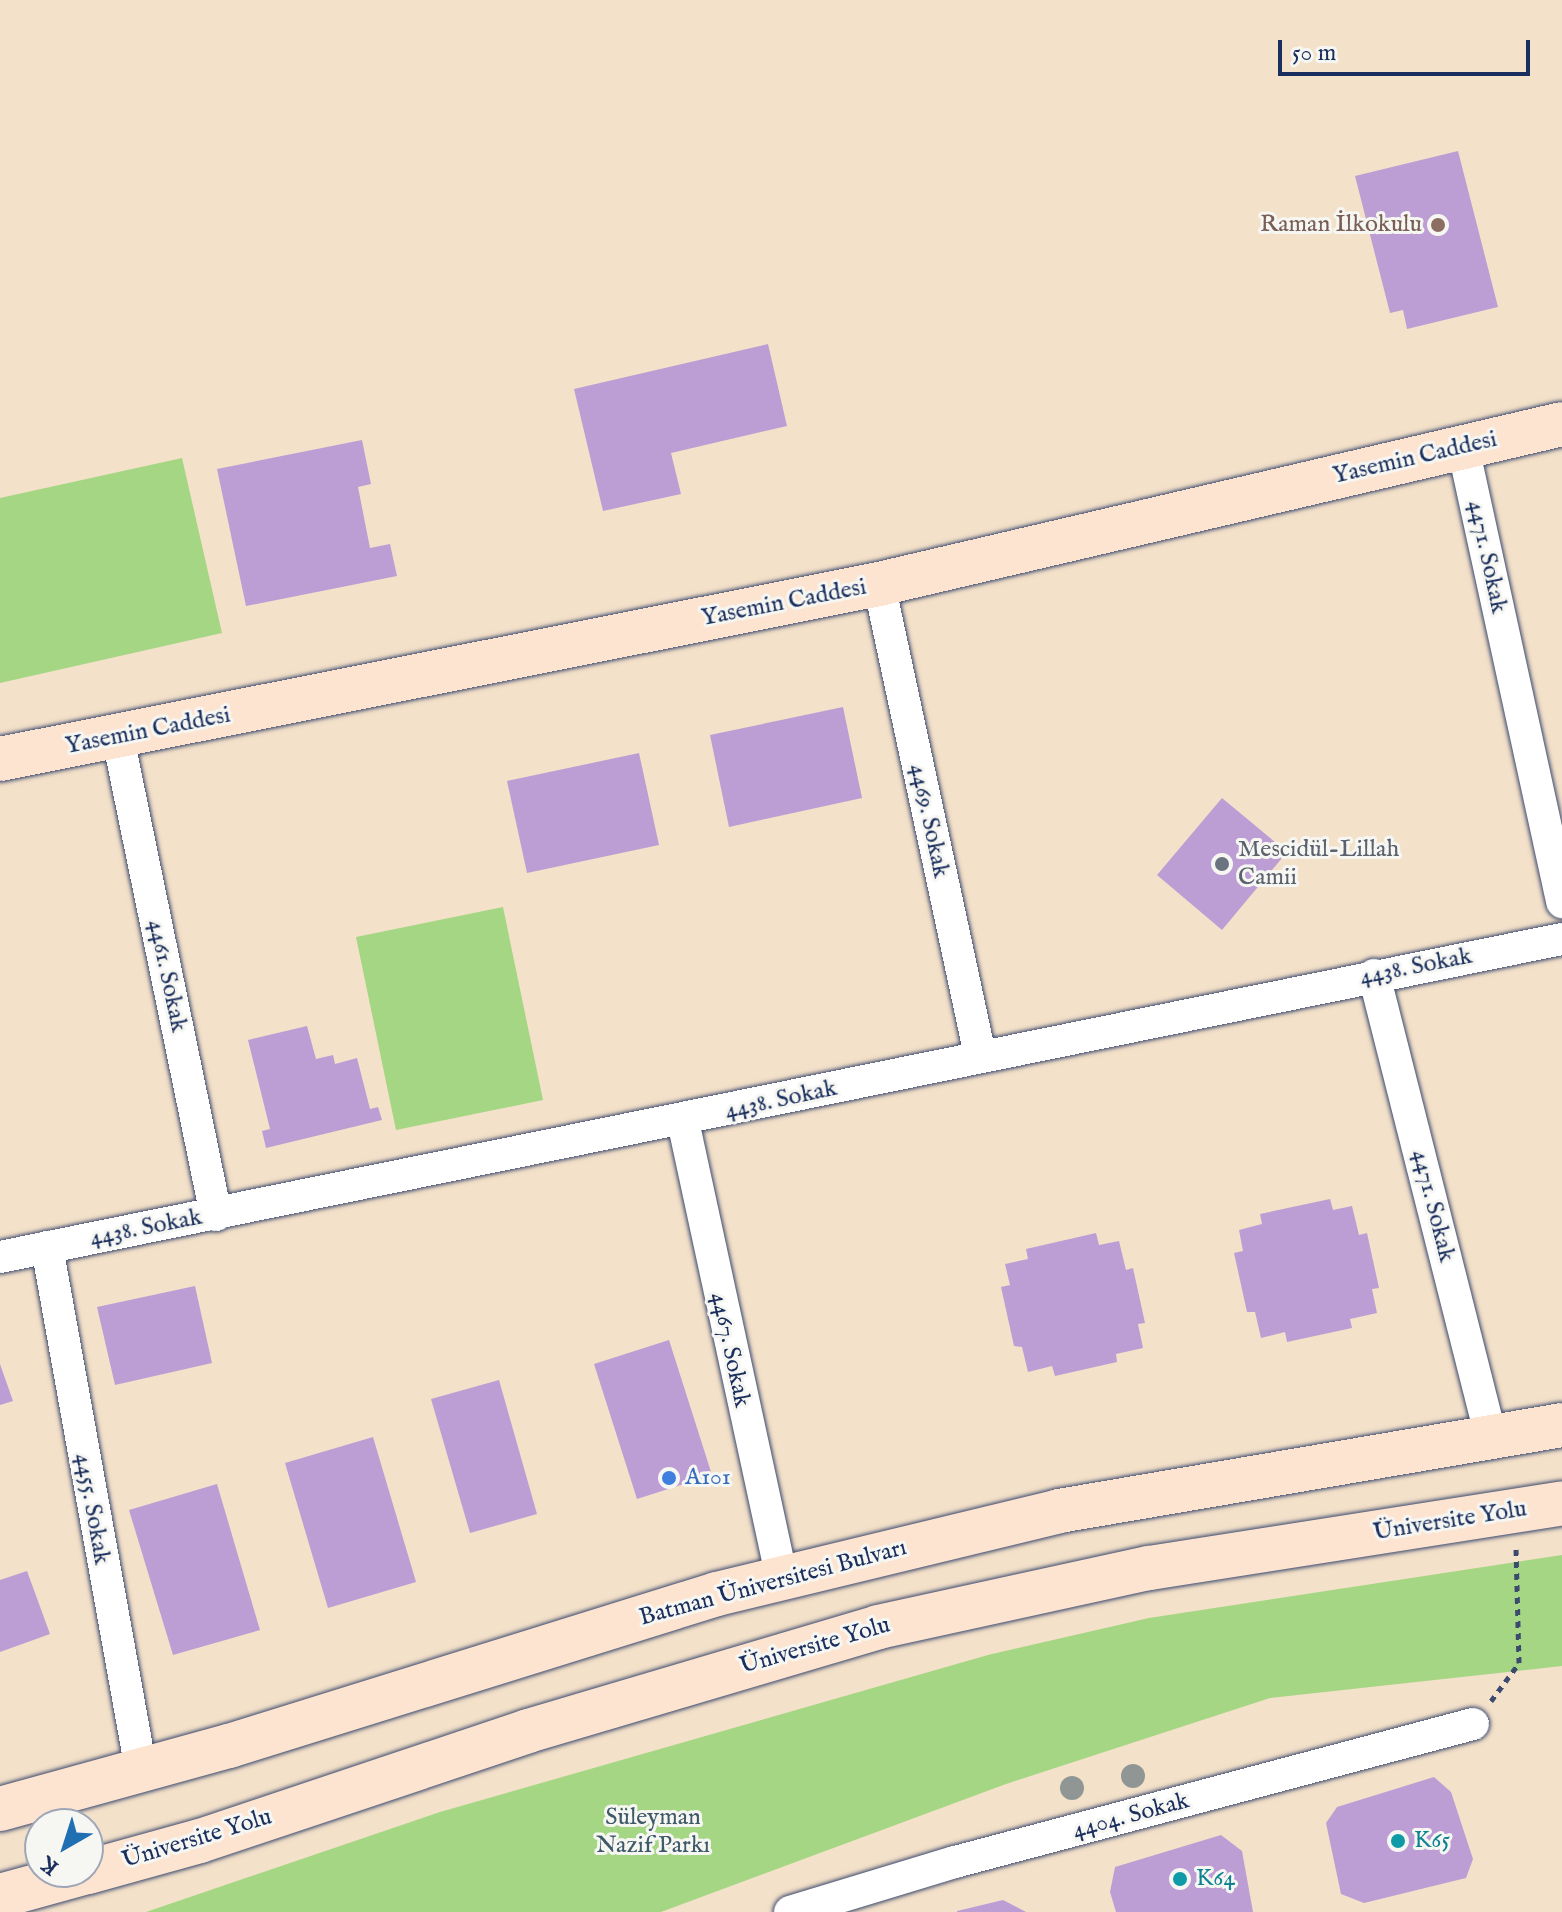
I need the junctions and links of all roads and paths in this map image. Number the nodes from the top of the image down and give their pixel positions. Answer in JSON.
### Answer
{"nodes":[{"id":1,"x":1562,"y":424,"type":"edge"},
{"id":2,"x":1463,"y":447,"type":"junction"},
{"id":3,"x":879,"y":584,"type":"junction"},
{"id":4,"x":118,"y":738,"type":"junction"},
{"id":5,"x":0,"y":759,"type":"edge"},
{"id":6,"x":1562,"y":902,"type":"edge"},
{"id":7,"x":1562,"y":939,"type":"edge"},
{"id":8,"x":1374,"y":975,"type":"junction"},
{"id":9,"x":980,"y":1057,"type":"junction"},
{"id":10,"x":683,"y":1121,"type":"junction"},
{"id":11,"x":216,"y":1215,"type":"junction"},
{"id":12,"x":47,"y":1247,"type":"junction"},
{"id":13,"x":0,"y":1257,"type":"edge"},
{"id":14,"x":1562,"y":1425,"type":"edge"},
{"id":15,"x":1491,"y":1437,"type":"junction"},
{"id":16,"x":1562,"y":1503,"type":"edge"},
{"id":17,"x":1515,"y":1541,"type":"dead end"},
{"id":18,"x":782,"y":1578,"type":"junction"},
{"id":19,"x":1473,"y":1724,"type":"joint"},
{"id":20,"x":141,"y":1770,"type":"junction"},
{"id":21,"x":0,"y":1809,"type":"edge"},
{"id":22,"x":104,"y":1867,"type":"edge"},
{"id":23,"x":29,"y":1888,"type":"edge"},
{"id":24,"x":0,"y":1896,"type":"edge"},
{"id":25,"x":790,"y":1912,"type":"edge"}],
"edges":[{"from":1,"to":2,"type":"main road","name":"Yasemin Caddesi"},
{"from":2,"to":3,"type":"main road","name":"Yasemin Caddesi"},
{"from":2,"to":6,"type":"street","name":"4471. Sokak"},
{"from":3,"to":4,"type":"main road","name":"Yasemin Caddesi"},
{"from":3,"to":9,"type":"street","name":"4469. Sokak"},
{"from":4,"to":5,"type":"main road","name":"Yasemin Caddesi"},
{"from":4,"to":11,"type":"street","name":"4461. Sokak"},
{"from":7,"to":8,"type":"street","name":"4438. Sokak"},
{"from":8,"to":9,"type":"street","name":"4438. Sokak"},
{"from":8,"to":15,"type":"street","name":"4471. Sokak"},
{"from":9,"to":10,"type":"street","name":"4438. Sokak"},
{"from":10,"to":11,"type":"street","name":"4438. Sokak"},
{"from":10,"to":18,"type":"street","name":"4467. Sokak"},
{"from":11,"to":12,"type":"street","name":"4438. Sokak"},
{"from":12,"to":13,"type":"street","name":"4438. Sokak"},
{"from":12,"to":20,"type":"street","name":"4455. Sokak"},
{"from":14,"to":15,"type":"main road","name":"Batman Üniversitesi Bulvarı"},
{"from":15,"to":18,"type":"main road","name":"Batman Üniversitesi Bulvarı"},
{"from":16,"to":22,"type":"main road","name":"Üniversite Yolu"},
{"from":17,"to":19,"type":"path"},
{"from":18,"to":20,"type":"main road","name":"Batman Üniversitesi Bulvarı"},
{"from":19,"to":25,"type":"street","name":"4404. Sokak"},
{"from":20,"to":21,"type":"main road","name":"Batman Üniversitesi Bulvarı"},
{"from":23,"to":24,"type":"main road","name":"Üniversite Yolu"}]}
